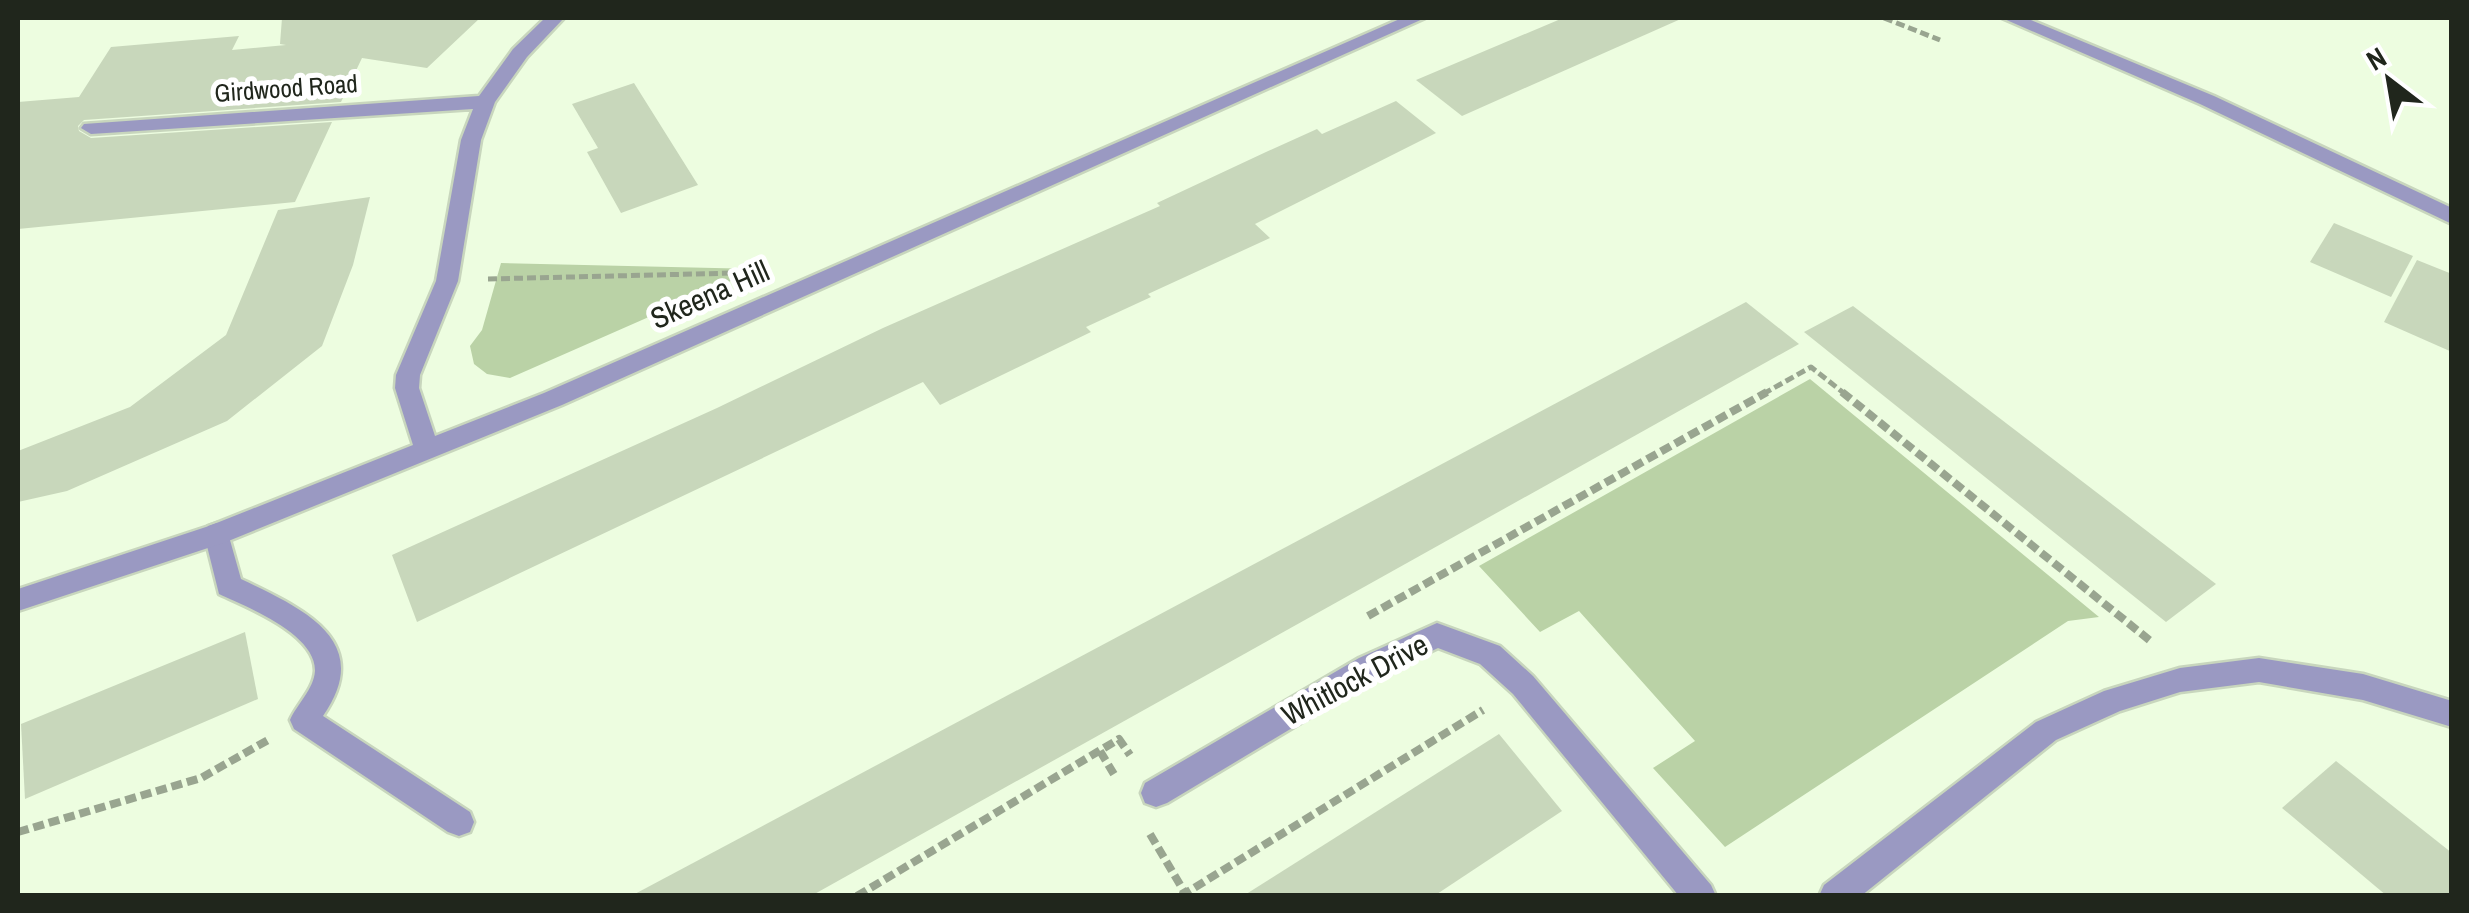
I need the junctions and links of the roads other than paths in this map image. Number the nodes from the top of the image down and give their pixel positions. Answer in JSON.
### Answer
{"nodes":[{"id":1,"x":554,"y":18,"type":"edge"},
{"id":2,"x":1416,"y":18,"type":"edge"},
{"id":3,"x":2011,"y":18,"type":"edge"},
{"id":4,"x":485,"y":102,"type":"junction"},
{"id":5,"x":91,"y":128,"type":"dead end"},
{"id":6,"x":2452,"y":217,"type":"edge"},
{"id":7,"x":426,"y":448,"type":"junction"},
{"id":8,"x":218,"y":534,"type":"junction"},
{"id":9,"x":18,"y":600,"type":"edge"},
{"id":10,"x":2452,"y":714,"type":"edge"},
{"id":11,"x":1156,"y":794,"type":"road end"},
{"id":12,"x":459,"y":822,"type":"dead end"},
{"id":13,"x":1700,"y":896,"type":"edge"},
{"id":14,"x":1835,"y":896,"type":"edge"}],
"edges":[{"from":1,"to":4,"type":"street"},
{"from":2,"to":7,"type":"street","name":"Skeena Hill"},
{"from":3,"to":6,"type":"street"},
{"from":4,"to":5,"type":"street","name":"Girdwood Road"},
{"from":4,"to":7,"type":"street"},
{"from":7,"to":8,"type":"street","name":"Skeena Hill"},
{"from":8,"to":9,"type":"street","name":"Skeena Hill"},
{"from":8,"to":12,"type":"street"},
{"from":10,"to":14,"type":"street"},
{"from":11,"to":13,"type":"street","name":"Whitlock Drive"}]}
